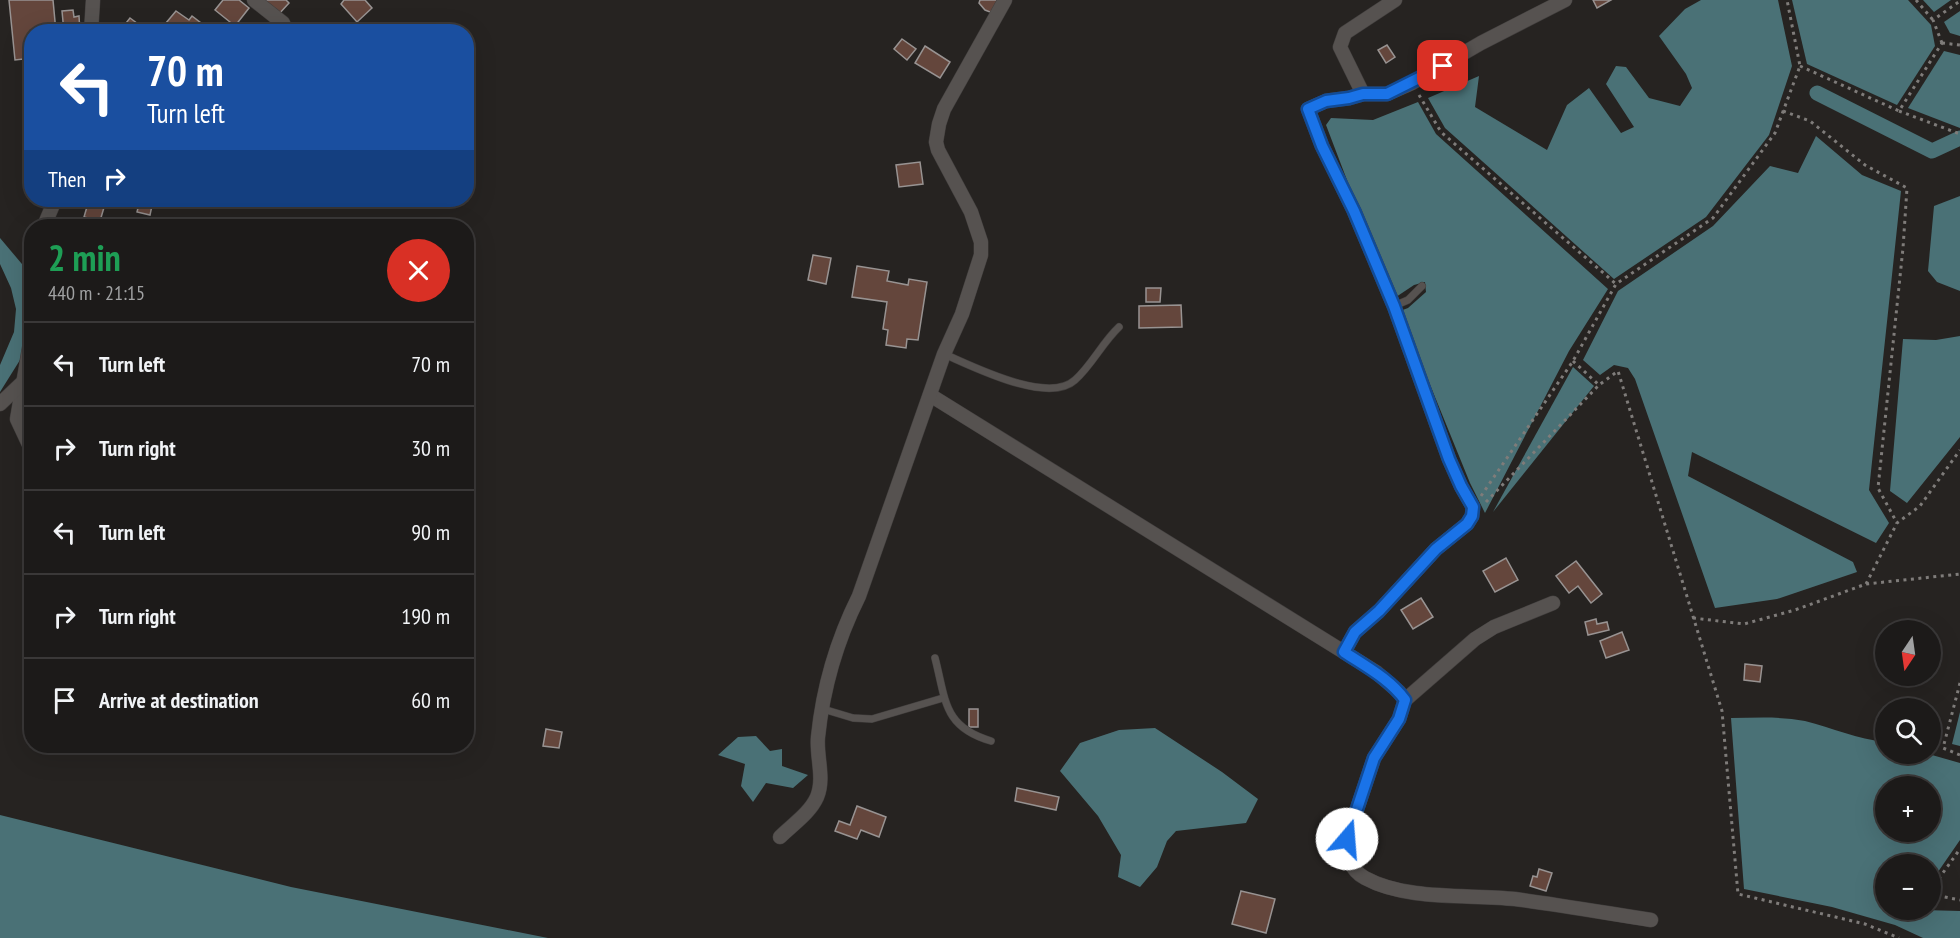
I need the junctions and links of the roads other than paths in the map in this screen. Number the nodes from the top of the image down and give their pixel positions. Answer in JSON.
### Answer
{"nodes":[{"id":1,"x":93,"y":0,"type":"edge"},
{"id":2,"x":254,"y":0,"type":"edge"},
{"id":3,"x":1005,"y":0,"type":"edge"},
{"id":4,"x":1395,"y":0,"type":"edge"},
{"id":5,"x":1565,"y":0,"type":"edge"},
{"id":6,"x":92,"y":24,"type":"edge"},
{"id":7,"x":283,"y":24,"type":"edge"},
{"id":8,"x":1363,"y":94,"type":"junction"},
{"id":9,"x":1422,"y":286,"type":"dead end"},
{"id":10,"x":1394,"y":306,"type":"junction"},
{"id":11,"x":1119,"y":327,"type":"dead end"},
{"id":12,"x":944,"y":354,"type":"junction"},
{"id":13,"x":24,"y":376,"type":"edge"},
{"id":14,"x":23,"y":382,"type":"junction"},
{"id":15,"x":930,"y":395,"type":"junction"},
{"id":16,"x":0,"y":404,"type":"edge"},
{"id":17,"x":24,"y":433,"type":"edge"},
{"id":18,"x":1553,"y":603,"type":"dead end"},
{"id":19,"x":1344,"y":652,"type":"junction"},
{"id":20,"x":935,"y":658,"type":"dead end"},
{"id":21,"x":943,"y":698,"type":"junction"},
{"id":22,"x":1405,"y":700,"type":"junction"},
{"id":23,"x":823,"y":709,"type":"junction"},
{"id":24,"x":991,"y":741,"type":"dead end"},
{"id":25,"x":780,"y":837,"type":"dead end"},
{"id":26,"x":1651,"y":920,"type":"dead end"}],
"edges":[{"from":1,"to":6,"type":"street"},
{"from":2,"to":7,"type":"street"},
{"from":3,"to":12,"type":"street"},
{"from":4,"to":8,"type":"street"},
{"from":5,"to":8,"type":"street"},
{"from":8,"to":10,"type":"street"},
{"from":9,"to":10,"type":"lane"},
{"from":10,"to":19,"type":"street"},
{"from":11,"to":12,"type":"lane"},
{"from":12,"to":15,"type":"street"},
{"from":13,"to":14,"type":"street"},
{"from":14,"to":16,"type":"street"},
{"from":14,"to":17,"type":"street"},
{"from":15,"to":19,"type":"street"},
{"from":15,"to":23,"type":"street"},
{"from":18,"to":22,"type":"street"},
{"from":19,"to":22,"type":"street"},
{"from":20,"to":21,"type":"lane"},
{"from":21,"to":23,"type":"lane"},
{"from":21,"to":24,"type":"lane"},
{"from":22,"to":26,"type":"street"},
{"from":23,"to":25,"type":"street"}]}
